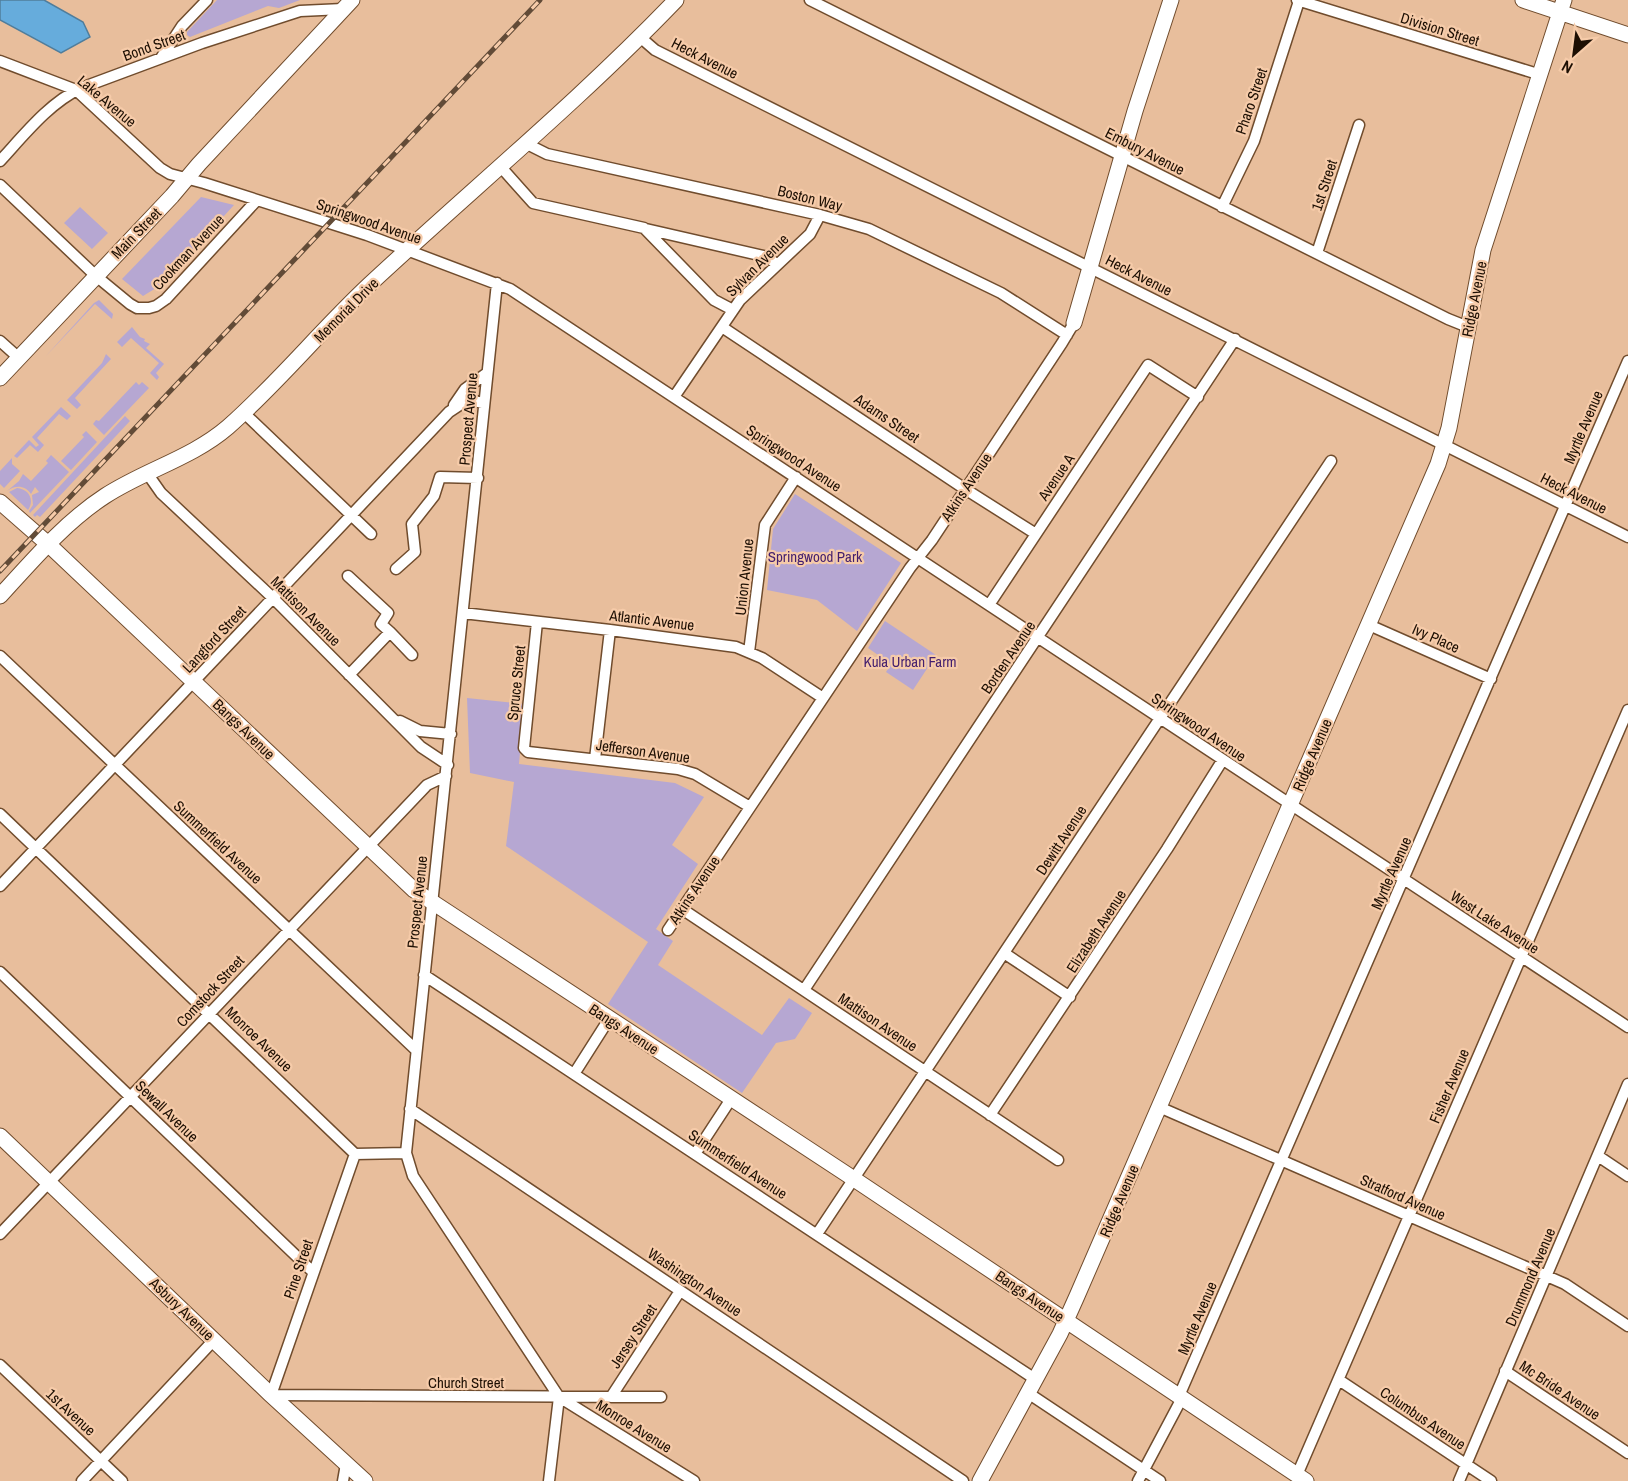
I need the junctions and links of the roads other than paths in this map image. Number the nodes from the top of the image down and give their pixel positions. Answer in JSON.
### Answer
{"nodes":[{"id":1,"x":207,"y":0,"type":"edge"},
{"id":2,"x":676,"y":0,"type":"edge"},
{"id":3,"x":810,"y":0,"type":"edge"},
{"id":4,"x":1171,"y":0,"type":"edge"},
{"id":5,"x":1298,"y":0,"type":"edge"},
{"id":6,"x":1523,"y":0,"type":"edge"},
{"id":7,"x":343,"y":3,"type":"edge"},
{"id":8,"x":1562,"y":6,"type":"edge"},
{"id":9,"x":1628,"y":34,"type":"edge"},
{"id":10,"x":640,"y":37,"type":"junction"},
{"id":11,"x":161,"y":58,"type":"junction"},
{"id":12,"x":0,"y":61,"type":"edge"},
{"id":13,"x":1541,"y":75,"type":"junction"},
{"id":14,"x":76,"y":90,"type":"junction"},
{"id":15,"x":1359,"y":125,"type":"dead end"},
{"id":16,"x":525,"y":143,"type":"junction"},
{"id":17,"x":1122,"y":156,"type":"junction"},
{"id":18,"x":0,"y":161,"type":"edge"},
{"id":19,"x":500,"y":166,"type":"junction"},
{"id":20,"x":186,"y":179,"type":"junction"},
{"id":21,"x":0,"y":185,"type":"edge"},
{"id":22,"x":257,"y":200,"type":"junction"},
{"id":23,"x":1222,"y":207,"type":"junction"},
{"id":24,"x":820,"y":214,"type":"junction"},
{"id":25,"x":644,"y":228,"type":"junction"},
{"id":26,"x":409,"y":249,"type":"junction"},
{"id":27,"x":1317,"y":254,"type":"junction"},
{"id":28,"x":777,"y":265,"type":"junction"},
{"id":29,"x":1090,"y":267,"type":"junction"},
{"id":30,"x":96,"y":276,"type":"junction"},
{"id":31,"x":497,"y":283,"type":"junction"},
{"id":32,"x":733,"y":310,"type":"junction"},
{"id":33,"x":722,"y":327,"type":"junction"},
{"id":34,"x":1468,"y":327,"type":"junction"},
{"id":35,"x":1071,"y":329,"type":"junction"},
{"id":36,"x":1235,"y":339,"type":"junction"},
{"id":37,"x":0,"y":341,"type":"edge"},
{"id":38,"x":19,"y":358,"type":"junction"},
{"id":39,"x":1628,"y":361,"type":"edge"},
{"id":40,"x":487,"y":373,"type":"junction"},
{"id":41,"x":0,"y":378,"type":"edge"},
{"id":42,"x":674,"y":397,"type":"junction"},
{"id":43,"x":1198,"y":397,"type":"junction"},
{"id":44,"x":484,"y":403,"type":"junction"},
{"id":45,"x":243,"y":412,"type":"junction"},
{"id":46,"x":449,"y":412,"type":"junction"},
{"id":47,"x":1444,"y":445,"type":"junction"},
{"id":48,"x":1331,"y":461,"type":"dead end"},
{"id":49,"x":147,"y":473,"type":"junction"},
{"id":50,"x":796,"y":477,"type":"junction"},
{"id":51,"x":478,"y":478,"type":"junction"},
{"id":52,"x":965,"y":489,"type":"junction"},
{"id":53,"x":0,"y":502,"type":"edge"},
{"id":54,"x":1566,"y":505,"type":"junction"},
{"id":55,"x":351,"y":515,"type":"junction"},
{"id":56,"x":371,"y":534,"type":"dead end"},
{"id":57,"x":1036,"y":534,"type":"junction"},
{"id":58,"x":1628,"y":537,"type":"edge"},
{"id":59,"x":48,"y":544,"type":"junction"},
{"id":60,"x":918,"y":558,"type":"junction"},
{"id":61,"x":396,"y":569,"type":"dead end"},
{"id":62,"x":348,"y":576,"type":"dead end"},
{"id":63,"x":0,"y":596,"type":"edge"},
{"id":64,"x":273,"y":598,"type":"junction"},
{"id":65,"x":989,"y":605,"type":"junction"},
{"id":66,"x":463,"y":613,"type":"junction"},
{"id":67,"x":537,"y":622,"type":"junction"},
{"id":68,"x":1369,"y":625,"type":"junction"},
{"id":69,"x":610,"y":630,"type":"junction"},
{"id":70,"x":390,"y":632,"type":"junction"},
{"id":71,"x":1038,"y":638,"type":"junction"},
{"id":72,"x":749,"y":652,"type":"junction"},
{"id":73,"x":412,"y":655,"type":"dead end"},
{"id":74,"x":0,"y":656,"type":"edge"},
{"id":75,"x":349,"y":675,"type":"junction"},
{"id":76,"x":1491,"y":679,"type":"junction"},
{"id":77,"x":194,"y":682,"type":"junction"},
{"id":78,"x":823,"y":698,"type":"junction"},
{"id":79,"x":1628,"y":710,"type":"edge"},
{"id":80,"x":388,"y":714,"type":"junction"},
{"id":81,"x":1159,"y":718,"type":"junction"},
{"id":82,"x":451,"y":734,"type":"junction"},
{"id":83,"x":524,"y":748,"type":"joint"},
{"id":84,"x":596,"y":759,"type":"junction"},
{"id":85,"x":1222,"y":760,"type":"junction"},
{"id":86,"x":115,"y":765,"type":"junction"},
{"id":87,"x":447,"y":771,"type":"junction"},
{"id":88,"x":1290,"y":805,"type":"junction"},
{"id":89,"x":750,"y":807,"type":"junction"},
{"id":90,"x":0,"y":814,"type":"edge"},
{"id":91,"x":1346,"y":842,"type":"joint"},
{"id":92,"x":367,"y":847,"type":"junction"},
{"id":93,"x":36,"y":848,"type":"junction"},
{"id":94,"x":1404,"y":880,"type":"junction"},
{"id":95,"x":0,"y":886,"type":"edge"},
{"id":96,"x":432,"y":902,"type":"junction"},
{"id":97,"x":682,"y":909,"type":"junction"},
{"id":98,"x":289,"y":930,"type":"junction"},
{"id":99,"x":668,"y":930,"type":"dead end"},
{"id":100,"x":1004,"y":953,"type":"junction"},
{"id":101,"x":1521,"y":957,"type":"junction"},
{"id":102,"x":0,"y":972,"type":"edge"},
{"id":103,"x":424,"y":975,"type":"junction"},
{"id":104,"x":804,"y":990,"type":"junction"},
{"id":105,"x":1070,"y":997,"type":"junction"},
{"id":106,"x":210,"y":1013,"type":"junction"},
{"id":107,"x":609,"y":1019,"type":"junction"},
{"id":108,"x":1628,"y":1028,"type":"edge"},
{"id":109,"x":415,"y":1049,"type":"junction"},
{"id":110,"x":925,"y":1071,"type":"junction"},
{"id":111,"x":574,"y":1074,"type":"junction"},
{"id":112,"x":1628,"y":1084,"type":"edge"},
{"id":113,"x":130,"y":1097,"type":"junction"},
{"id":114,"x":731,"y":1099,"type":"junction"},
{"id":115,"x":1159,"y":1107,"type":"junction"},
{"id":116,"x":410,"y":1109,"type":"junction"},
{"id":117,"x":990,"y":1115,"type":"junction"},
{"id":118,"x":0,"y":1136,"type":"edge"},
{"id":119,"x":406,"y":1153,"type":"junction"},
{"id":120,"x":356,"y":1154,"type":"junction"},
{"id":121,"x":695,"y":1154,"type":"junction"},
{"id":122,"x":1598,"y":1156,"type":"junction"},
{"id":123,"x":1058,"y":1160,"type":"dead end"},
{"id":124,"x":1282,"y":1160,"type":"junction"},
{"id":125,"x":1628,"y":1176,"type":"edge"},
{"id":126,"x":854,"y":1179,"type":"junction"},
{"id":127,"x":49,"y":1182,"type":"junction"},
{"id":128,"x":1409,"y":1216,"type":"junction"},
{"id":129,"x":0,"y":1234,"type":"edge"},
{"id":130,"x":817,"y":1234,"type":"junction"},
{"id":131,"x":313,"y":1272,"type":"junction"},
{"id":132,"x":1546,"y":1276,"type":"junction"},
{"id":133,"x":680,"y":1291,"type":"junction"},
{"id":134,"x":1066,"y":1321,"type":"junction"},
{"id":135,"x":1628,"y":1326,"type":"edge"},
{"id":136,"x":214,"y":1340,"type":"junction"},
{"id":137,"x":0,"y":1365,"type":"edge"},
{"id":138,"x":1505,"y":1371,"type":"junction"},
{"id":139,"x":1035,"y":1379,"type":"junction"},
{"id":140,"x":1339,"y":1380,"type":"junction"},
{"id":141,"x":1028,"y":1394,"type":"junction"},
{"id":142,"x":272,"y":1395,"type":"junction"},
{"id":143,"x":559,"y":1397,"type":"junction"},
{"id":144,"x":611,"y":1397,"type":"junction"},
{"id":145,"x":661,"y":1397,"type":"dead end"},
{"id":146,"x":1181,"y":1397,"type":"junction"},
{"id":147,"x":1628,"y":1454,"type":"edge"},
{"id":148,"x":101,"y":1461,"type":"junction"},
{"id":149,"x":346,"y":1464,"type":"junction"},
{"id":150,"x":1466,"y":1464,"type":"junction"},
{"id":151,"x":1144,"y":1470,"type":"junction"},
{"id":152,"x":1302,"y":1478,"type":"edge"},
{"id":153,"x":82,"y":1481,"type":"edge"},
{"id":154,"x":122,"y":1481,"type":"edge"},
{"id":155,"x":342,"y":1481,"type":"edge"},
{"id":156,"x":365,"y":1481,"type":"edge"},
{"id":157,"x":549,"y":1481,"type":"edge"},
{"id":158,"x":694,"y":1481,"type":"edge"},
{"id":159,"x":963,"y":1481,"type":"edge"},
{"id":160,"x":980,"y":1481,"type":"edge"},
{"id":161,"x":1138,"y":1481,"type":"edge"},
{"id":162,"x":1160,"y":1481,"type":"edge"},
{"id":163,"x":1459,"y":1481,"type":"edge"},
{"id":164,"x":1491,"y":1481,"type":"edge"}],
"edges":[{"from":1,"to":11,"type":"street"},
{"from":2,"to":10,"type":"street","name":"Memorial Drive"},
{"from":3,"to":17,"type":"street","name":"Embury Avenue"},
{"from":4,"to":17,"type":"street","name":"Atkins Avenue"},
{"from":5,"to":13,"type":"street","name":"Division Street"},
{"from":5,"to":23,"type":"street","name":"Pharo Street"},
{"from":6,"to":8,"type":"street"},
{"from":7,"to":11,"type":"street","name":"Bond Street"},
{"from":7,"to":20,"type":"street","name":"Main Street"},
{"from":8,"to":9,"type":"street"},
{"from":8,"to":13,"type":"street","name":"Ridge Avenue"},
{"from":10,"to":16,"type":"street","name":"Memorial Drive"},
{"from":10,"to":29,"type":"street","name":"Heck Avenue"},
{"from":11,"to":14,"type":"street","name":"Bond Street"},
{"from":12,"to":14,"type":"street","name":"Lake Avenue"},
{"from":13,"to":34,"type":"street","name":"Ridge Avenue"},
{"from":14,"to":18,"type":"street","name":"Bond Street"},
{"from":14,"to":20,"type":"street","name":"Lake Avenue"},
{"from":15,"to":27,"type":"street","name":"1st Street"},
{"from":16,"to":19,"type":"street","name":"Memorial Drive"},
{"from":16,"to":24,"type":"street","name":"Boston Way"},
{"from":17,"to":23,"type":"street","name":"Embury Avenue"},
{"from":17,"to":29,"type":"street","name":"Atkins Avenue"},
{"from":19,"to":25,"type":"street"},
{"from":19,"to":26,"type":"street","name":"Memorial Drive"},
{"from":20,"to":22,"type":"street","name":"Springwood Avenue"},
{"from":20,"to":30,"type":"street","name":"Main Street"},
{"from":21,"to":30,"type":"street","name":"Cookman Avenue"},
{"from":22,"to":26,"type":"street","name":"Springwood Avenue"},
{"from":22,"to":30,"type":"street","name":"Cookman Avenue"},
{"from":23,"to":27,"type":"street","name":"Embury Avenue"},
{"from":24,"to":28,"type":"street","name":"Sylvan Avenue"},
{"from":24,"to":35,"type":"street","name":"Boston Way"},
{"from":25,"to":28,"type":"street"},
{"from":25,"to":32,"type":"street"},
{"from":26,"to":31,"type":"street","name":"Springwood Avenue"},
{"from":26,"to":45,"type":"street","name":"Memorial Drive"},
{"from":27,"to":34,"type":"street","name":"Embury Avenue"},
{"from":28,"to":32,"type":"street","name":"Sylvan Avenue"},
{"from":29,"to":35,"type":"street","name":"Atkins Avenue"},
{"from":29,"to":36,"type":"street","name":"Heck Avenue"},
{"from":30,"to":38,"type":"street","name":"Main Street"},
{"from":31,"to":40,"type":"street","name":"Prospect Avenue"},
{"from":31,"to":42,"type":"street","name":"Springwood Avenue"},
{"from":32,"to":33,"type":"street","name":"Sylvan Avenue"},
{"from":33,"to":42,"type":"street","name":"Sylvan Avenue"},
{"from":33,"to":52,"type":"street","name":"Adams Street"},
{"from":34,"to":47,"type":"street","name":"Ridge Avenue"},
{"from":35,"to":52,"type":"street","name":"Atkins Avenue"},
{"from":36,"to":43,"type":"street","name":"Borden Avenue"},
{"from":36,"to":47,"type":"street","name":"Heck Avenue"},
{"from":37,"to":38,"type":"street"},
{"from":38,"to":41,"type":"street","name":"Main Street"},
{"from":39,"to":54,"type":"street","name":"Myrtle Avenue"},
{"from":40,"to":44,"type":"street","name":"Prospect Avenue"},
{"from":40,"to":46,"type":"street","name":"Langford Street"},
{"from":42,"to":50,"type":"street","name":"Springwood Avenue"},
{"from":43,"to":57,"type":"street","name":"Avenue A"},
{"from":43,"to":71,"type":"street","name":"Borden Avenue"},
{"from":44,"to":46,"type":"street","name":"Langford Street"},
{"from":44,"to":51,"type":"street","name":"Prospect Avenue"},
{"from":45,"to":49,"type":"street","name":"Memorial Drive"},
{"from":45,"to":55,"type":"street"},
{"from":46,"to":55,"type":"street","name":"Langford Street"},
{"from":47,"to":54,"type":"street","name":"Heck Avenue"},
{"from":47,"to":68,"type":"street","name":"Ridge Avenue"},
{"from":48,"to":81,"type":"street","name":"Dewitt Avenue"},
{"from":49,"to":59,"type":"street","name":"Memorial Drive"},
{"from":49,"to":64,"type":"street","name":"Mattison Avenue"},
{"from":50,"to":60,"type":"street","name":"Springwood Avenue"},
{"from":50,"to":72,"type":"street","name":"Union Avenue"},
{"from":51,"to":61,"type":"street"},
{"from":51,"to":66,"type":"street","name":"Prospect Avenue"},
{"from":52,"to":57,"type":"street","name":"Adams Street"},
{"from":52,"to":60,"type":"street","name":"Atkins Avenue"},
{"from":53,"to":59,"type":"street","name":"Bangs Avenue"},
{"from":54,"to":58,"type":"street","name":"Heck Avenue"},
{"from":54,"to":76,"type":"street","name":"Myrtle Avenue"},
{"from":55,"to":56,"type":"street"},
{"from":55,"to":64,"type":"street","name":"Langford Street"},
{"from":57,"to":65,"type":"street","name":"Avenue A"},
{"from":59,"to":63,"type":"street","name":"Memorial Drive"},
{"from":59,"to":77,"type":"street","name":"Bangs Avenue"},
{"from":60,"to":65,"type":"street","name":"Springwood Avenue"},
{"from":60,"to":78,"type":"street","name":"Atkins Avenue"},
{"from":62,"to":70,"type":"street"},
{"from":64,"to":75,"type":"street","name":"Mattison Avenue"},
{"from":64,"to":77,"type":"street","name":"Langford Street"},
{"from":65,"to":71,"type":"street","name":"Springwood Avenue"},
{"from":66,"to":67,"type":"street","name":"Atlantic Avenue"},
{"from":66,"to":82,"type":"street","name":"Prospect Avenue"},
{"from":67,"to":69,"type":"street","name":"Atlantic Avenue"},
{"from":67,"to":83,"type":"street","name":"Spruce Street"},
{"from":68,"to":76,"type":"street","name":"Ivy Place"},
{"from":68,"to":88,"type":"street","name":"Ridge Avenue"},
{"from":69,"to":72,"type":"street","name":"Atlantic Avenue"},
{"from":69,"to":84,"type":"street"},
{"from":70,"to":73,"type":"street"},
{"from":70,"to":75,"type":"street"},
{"from":71,"to":81,"type":"street","name":"Springwood Avenue"},
{"from":71,"to":104,"type":"street","name":"Borden Avenue"},
{"from":72,"to":78,"type":"street","name":"Atlantic Avenue"},
{"from":74,"to":86,"type":"street","name":"Summerfield Avenue"},
{"from":75,"to":80,"type":"street","name":"Mattison Avenue"},
{"from":76,"to":94,"type":"street","name":"Myrtle Avenue"},
{"from":77,"to":86,"type":"street","name":"Langford Street"},
{"from":77,"to":92,"type":"street","name":"Bangs Avenue"},
{"from":78,"to":89,"type":"street","name":"Atkins Avenue"},
{"from":79,"to":101,"type":"street","name":"Fisher Avenue"},
{"from":80,"to":82,"type":"street"},
{"from":80,"to":87,"type":"street","name":"Mattison Avenue"},
{"from":81,"to":85,"type":"street","name":"Springwood Avenue"},
{"from":81,"to":100,"type":"street","name":"Dewitt Avenue"},
{"from":82,"to":87,"type":"street","name":"Prospect Avenue"},
{"from":83,"to":84,"type":"street","name":"Jefferson Avenue"},
{"from":84,"to":89,"type":"street","name":"Jefferson Avenue"},
{"from":85,"to":88,"type":"street","name":"Springwood Avenue"},
{"from":85,"to":105,"type":"street","name":"Elizabeth Avenue"},
{"from":86,"to":93,"type":"street","name":"Langford Street"},
{"from":86,"to":98,"type":"street","name":"Summerfield Avenue"},
{"from":87,"to":92,"type":"street","name":"Comstock Street"},
{"from":87,"to":96,"type":"street","name":"Prospect Avenue"},
{"from":88,"to":91,"type":"street","name":"Springwood Avenue"},
{"from":88,"to":115,"type":"street","name":"Ridge Avenue"},
{"from":89,"to":97,"type":"street","name":"Atkins Avenue"},
{"from":90,"to":93,"type":"street","name":"Monroe Avenue"},
{"from":91,"to":94,"type":"street","name":"West Lake Avenue"},
{"from":92,"to":96,"type":"street","name":"Bangs Avenue"},
{"from":92,"to":98,"type":"street","name":"Comstock Street"},
{"from":93,"to":95,"type":"street","name":"Langford Street"},
{"from":93,"to":106,"type":"street","name":"Monroe Avenue"},
{"from":94,"to":101,"type":"street","name":"West Lake Avenue"},
{"from":94,"to":124,"type":"street","name":"Myrtle Avenue"},
{"from":96,"to":103,"type":"street","name":"Prospect Avenue"},
{"from":96,"to":107,"type":"street","name":"Bangs Avenue"},
{"from":97,"to":99,"type":"street","name":"Atkins Avenue"},
{"from":97,"to":104,"type":"street","name":"Mattison Avenue"},
{"from":98,"to":106,"type":"street","name":"Comstock Street"},
{"from":98,"to":109,"type":"street","name":"Summerfield Avenue"},
{"from":100,"to":105,"type":"street"},
{"from":100,"to":110,"type":"street","name":"Dewitt Avenue"},
{"from":101,"to":108,"type":"street","name":"West Lake Avenue"},
{"from":101,"to":128,"type":"street","name":"Fisher Avenue"},
{"from":102,"to":113,"type":"street","name":"Sewall Avenue"},
{"from":103,"to":109,"type":"street","name":"Prospect Avenue"},
{"from":103,"to":111,"type":"street","name":"Summerfield Avenue"},
{"from":104,"to":110,"type":"street","name":"Mattison Avenue"},
{"from":105,"to":117,"type":"street","name":"Elizabeth Avenue"},
{"from":106,"to":113,"type":"street","name":"Comstock Street"},
{"from":106,"to":120,"type":"street","name":"Monroe Avenue"},
{"from":107,"to":111,"type":"street"},
{"from":107,"to":114,"type":"street","name":"Bangs Avenue"},
{"from":109,"to":116,"type":"street","name":"Prospect Avenue"},
{"from":110,"to":117,"type":"street","name":"Mattison Avenue"},
{"from":110,"to":126,"type":"street","name":"Dewitt Avenue"},
{"from":111,"to":121,"type":"street","name":"Summerfield Avenue"},
{"from":112,"to":122,"type":"street","name":"Drummond Avenue"},
{"from":113,"to":127,"type":"street","name":"Comstock Street"},
{"from":113,"to":131,"type":"street","name":"Sewall Avenue"},
{"from":114,"to":121,"type":"street"},
{"from":114,"to":126,"type":"street","name":"Bangs Avenue"},
{"from":115,"to":124,"type":"street","name":"Stratford Avenue"},
{"from":115,"to":134,"type":"street","name":"Ridge Avenue"},
{"from":116,"to":119,"type":"street","name":"Prospect Avenue"},
{"from":116,"to":133,"type":"street","name":"Washington Avenue"},
{"from":117,"to":123,"type":"street","name":"Mattison Avenue"},
{"from":118,"to":127,"type":"street","name":"Asbury Avenue"},
{"from":119,"to":120,"type":"street"},
{"from":119,"to":143,"type":"street","name":"Prospect Avenue"},
{"from":120,"to":131,"type":"street","name":"Pine Street"},
{"from":121,"to":130,"type":"street","name":"Summerfield Avenue"},
{"from":122,"to":125,"type":"street"},
{"from":122,"to":132,"type":"street","name":"Drummond Avenue"},
{"from":124,"to":128,"type":"street","name":"Stratford Avenue"},
{"from":124,"to":146,"type":"street","name":"Myrtle Avenue"},
{"from":126,"to":130,"type":"street","name":"Dewitt Avenue"},
{"from":126,"to":134,"type":"street","name":"Bangs Avenue"},
{"from":127,"to":129,"type":"street","name":"Comstock Street"},
{"from":127,"to":136,"type":"street","name":"Asbury Avenue"},
{"from":128,"to":132,"type":"street","name":"Stratford Avenue"},
{"from":128,"to":140,"type":"street","name":"Fisher Avenue"},
{"from":130,"to":139,"type":"street","name":"Summerfield Avenue"},
{"from":131,"to":142,"type":"street","name":"Pine Street"},
{"from":132,"to":135,"type":"street","name":"Stratford Avenue"},
{"from":132,"to":138,"type":"street","name":"Drummond Avenue"},
{"from":133,"to":144,"type":"street","name":"Jersey Street"},
{"from":133,"to":159,"type":"street","name":"Washington Avenue"},
{"from":134,"to":139,"type":"street","name":"Ridge Avenue"},
{"from":134,"to":146,"type":"street","name":"Bangs Avenue"},
{"from":136,"to":142,"type":"street","name":"Asbury Avenue"},
{"from":136,"to":148,"type":"street"},
{"from":137,"to":148,"type":"street","name":"1st Avenue"},
{"from":138,"to":147,"type":"street","name":"Mc Bride Avenue"},
{"from":138,"to":150,"type":"street","name":"Drummond Avenue"},
{"from":139,"to":141,"type":"street","name":"Ridge Avenue"},
{"from":140,"to":150,"type":"street","name":"Columbus Avenue"},
{"from":140,"to":152,"type":"street","name":"Fisher Avenue"},
{"from":141,"to":151,"type":"street"},
{"from":141,"to":160,"type":"street","name":"Ridge Avenue"},
{"from":142,"to":143,"type":"street","name":"Church Street"},
{"from":142,"to":149,"type":"street","name":"Asbury Avenue"},
{"from":143,"to":144,"type":"street","name":"Church Street"},
{"from":143,"to":157,"type":"street"},
{"from":143,"to":158,"type":"street","name":"Monroe Avenue"},
{"from":144,"to":145,"type":"street","name":"Church Street"},
{"from":146,"to":151,"type":"street","name":"Myrtle Avenue"},
{"from":146,"to":152,"type":"street","name":"Bangs Avenue"},
{"from":148,"to":153,"type":"street"},
{"from":148,"to":154,"type":"street","name":"1st Avenue"},
{"from":149,"to":155,"type":"street"},
{"from":149,"to":156,"type":"street","name":"Asbury Avenue"},
{"from":150,"to":163,"type":"street","name":"Drummond Avenue"},
{"from":150,"to":164,"type":"street","name":"Columbus Avenue"},
{"from":151,"to":161,"type":"street","name":"Myrtle Avenue"},
{"from":151,"to":162,"type":"street"}]}
